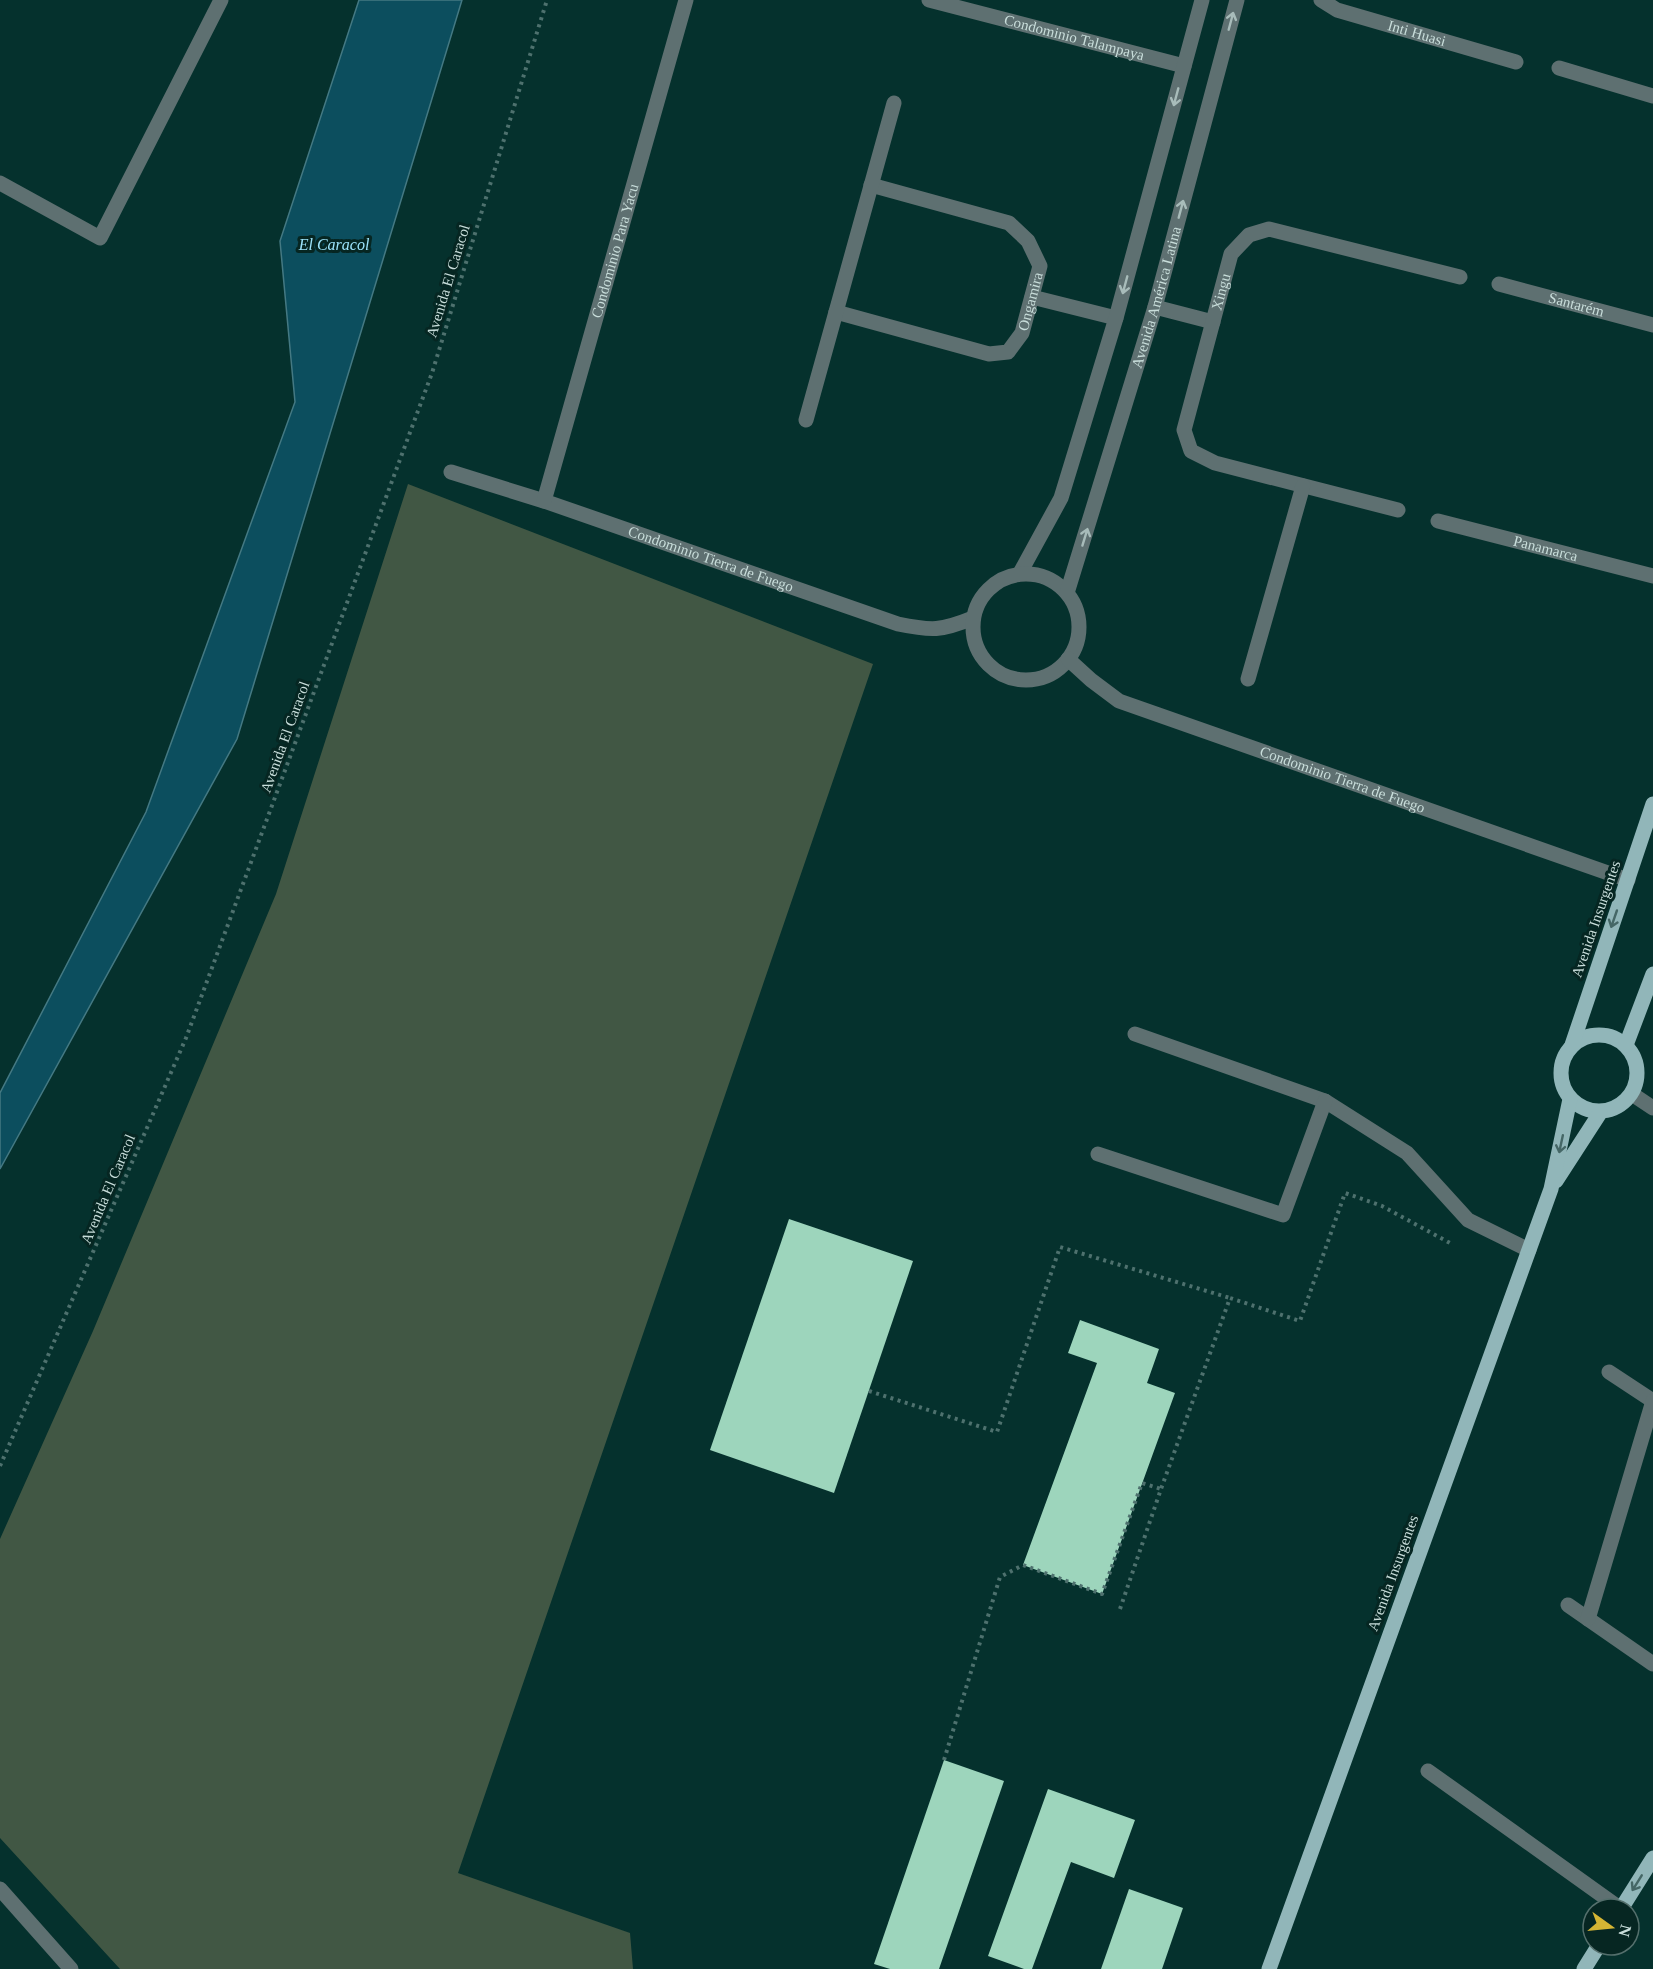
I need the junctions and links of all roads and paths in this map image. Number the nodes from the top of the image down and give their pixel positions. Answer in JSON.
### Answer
{"nodes":[{"id":1,"x":221,"y":0,"type":"edge"},
{"id":2,"x":547,"y":0,"type":"edge"},
{"id":3,"x":686,"y":0,"type":"edge"},
{"id":4,"x":928,"y":0,"type":"edge"},
{"id":5,"x":1202,"y":0,"type":"edge"},
{"id":6,"x":1237,"y":0,"type":"edge"},
{"id":7,"x":1321,"y":0,"type":"edge"},
{"id":8,"x":1516,"y":62,"type":"dead end"},
{"id":9,"x":1184,"y":66,"type":"junction"},
{"id":10,"x":1559,"y":68,"type":"dead end"},
{"id":11,"x":1653,"y":96,"type":"edge"},
{"id":12,"x":894,"y":103,"type":"dead end"},
{"id":13,"x":0,"y":183,"type":"edge"},
{"id":14,"x":871,"y":185,"type":"junction"},
{"id":15,"x":1460,"y":277,"type":"dead end"},
{"id":16,"x":1499,"y":284,"type":"dead end"},
{"id":17,"x":1032,"y":297,"type":"junction"},
{"id":18,"x":1155,"y":307,"type":"junction"},
{"id":19,"x":836,"y":312,"type":"junction"},
{"id":20,"x":1116,"y":318,"type":"junction"},
{"id":21,"x":1213,"y":322,"type":"junction"},
{"id":22,"x":1653,"y":325,"type":"edge"},
{"id":23,"x":806,"y":420,"type":"dead end"},
{"id":24,"x":451,"y":471,"type":"dead end"},
{"id":25,"x":1303,"y":486,"type":"junction"},
{"id":26,"x":544,"y":501,"type":"junction"},
{"id":27,"x":1398,"y":510,"type":"dead end"},
{"id":28,"x":1438,"y":521,"type":"dead end"},
{"id":29,"x":1020,"y":573,"type":"junction"},
{"id":30,"x":1653,"y":576,"type":"edge"},
{"id":31,"x":1068,"y":593,"type":"junction"},
{"id":32,"x":974,"y":618,"type":"junction"},
{"id":33,"x":1068,"y":659,"type":"junction"},
{"id":34,"x":1248,"y":680,"type":"dead end"},
{"id":35,"x":1653,"y":804,"type":"edge"},
{"id":36,"x":1628,"y":880,"type":"junction"},
{"id":37,"x":1653,"y":974,"type":"edge"},
{"id":38,"x":1135,"y":1034,"type":"dead end"},
{"id":39,"x":1572,"y":1045,"type":"junction"},
{"id":40,"x":1626,"y":1045,"type":"junction"},
{"id":41,"x":1632,"y":1094,"type":"junction"},
{"id":42,"x":1570,"y":1099,"type":"junction"},
{"id":43,"x":1325,"y":1101,"type":"junction"},
{"id":44,"x":1653,"y":1108,"type":"edge"},
{"id":45,"x":1600,"y":1113,"type":"junction"},
{"id":46,"x":1098,"y":1154,"type":"dead end"},
{"id":47,"x":1551,"y":1189,"type":"junction"},
{"id":48,"x":1467,"y":1220,"type":"junction"},
{"id":49,"x":1529,"y":1250,"type":"junction"},
{"id":50,"x":1230,"y":1298,"type":"junction"},
{"id":51,"x":1609,"y":1372,"type":"dead end"},
{"id":52,"x":869,"y":1391,"type":"dead end"},
{"id":53,"x":1653,"y":1401,"type":"edge"},
{"id":54,"x":0,"y":1466,"type":"edge"},
{"id":55,"x":1161,"y":1489,"type":"junction"},
{"id":56,"x":1568,"y":1605,"type":"dead end"},
{"id":57,"x":1120,"y":1609,"type":"dead end"},
{"id":58,"x":1588,"y":1619,"type":"junction"},
{"id":59,"x":1653,"y":1664,"type":"edge"},
{"id":60,"x":944,"y":1760,"type":"dead end"},
{"id":61,"x":1428,"y":1771,"type":"dead end"},
{"id":62,"x":1653,"y":1858,"type":"edge"},
{"id":63,"x":0,"y":1889,"type":"edge"},
{"id":64,"x":1604,"y":1897,"type":"edge"},
{"id":65,"x":1629,"y":1897,"type":"edge"},
{"id":66,"x":71,"y":1969,"type":"edge"},
{"id":67,"x":1269,"y":1969,"type":"edge"}],
"edges":[{"from":1,"to":13,"type":"street"},
{"from":2,"to":54,"type":"path","name":"Avenida El Caracol"},
{"from":3,"to":26,"type":"street","name":"Condominio Para Yacu"},
{"from":4,"to":9,"type":"street","name":"Condominio Talampaya"},
{"from":5,"to":9,"type":"street"},
{"from":18,"to":6,"type":"street","name":"Avenida América Latina","one_way":true},
{"from":7,"to":8,"type":"street","name":"Inti Huasi"},
{"from":9,"to":20,"type":"street","one_way":true},
{"from":10,"to":11,"type":"street"},
{"from":12,"to":14,"type":"street"},
{"from":14,"to":17,"type":"street","name":"Ongamira"},
{"from":14,"to":19,"type":"street"},
{"from":15,"to":21,"type":"street","name":"Xingu"},
{"from":16,"to":22,"type":"street","name":"Santarém"},
{"from":17,"to":19,"type":"street","name":"Ongamira"},
{"from":17,"to":20,"type":"street"},
{"from":18,"to":21,"type":"street"},
{"from":31,"to":18,"type":"street","name":"Avenida América Latina","one_way":true},
{"from":19,"to":23,"type":"street"},
{"from":20,"to":29,"type":"street"},
{"from":21,"to":25,"type":"street","name":"Xingu"},
{"from":24,"to":26,"type":"street","name":"Condominio Tierra de Fuego"},
{"from":25,"to":27,"type":"street","name":"Xingu"},
{"from":25,"to":34,"type":"street"},
{"from":26,"to":32,"type":"street","name":"Condominio Tierra de Fuego"},
{"from":28,"to":30,"type":"street","name":"Panamarca"},
{"from":29,"to":31,"type":"street"},
{"from":29,"to":32,"type":"street"},
{"from":31,"to":33,"type":"street"},
{"from":32,"to":33,"type":"street"},
{"from":33,"to":36,"type":"street","name":"Condominio Tierra de Fuego"},
{"from":35,"to":36,"type":"main road","name":"Avenida Insurgentes"},
{"from":36,"to":39,"type":"main road","name":"Avenida Insurgentes","one_way":true},
{"from":37,"to":40,"type":"main road"},
{"from":38,"to":43,"type":"street"},
{"from":39,"to":40,"type":"main road"},
{"from":39,"to":42,"type":"main road"},
{"from":40,"to":41,"type":"main road"},
{"from":41,"to":44,"type":"street"},
{"from":41,"to":45,"type":"main road"},
{"from":42,"to":45,"type":"main road"},
{"from":42,"to":47,"type":"main road","name":"Avenida Insurgentes","one_way":true},
{"from":43,"to":46,"type":"street"},
{"from":43,"to":48,"type":"street"},
{"from":45,"to":47,"type":"main road","name":"Avenida Insurgentes"},
{"from":47,"to":49,"type":"main road","name":"Avenida Insurgentes"},
{"from":48,"to":49,"type":"street"},
{"from":48,"to":50,"type":"path"},
{"from":49,"to":67,"type":"main road","name":"Avenida Insurgentes"},
{"from":50,"to":52,"type":"path"},
{"from":50,"to":55,"type":"path"},
{"from":51,"to":53,"type":"street"},
{"from":53,"to":58,"type":"street"},
{"from":55,"to":57,"type":"path"},
{"from":55,"to":60,"type":"path"},
{"from":56,"to":58,"type":"street"},
{"from":58,"to":59,"type":"street"},
{"from":61,"to":64,"type":"street"},
{"from":62,"to":65,"type":"main road","one_way":true},
{"from":63,"to":66,"type":"street"}]}
